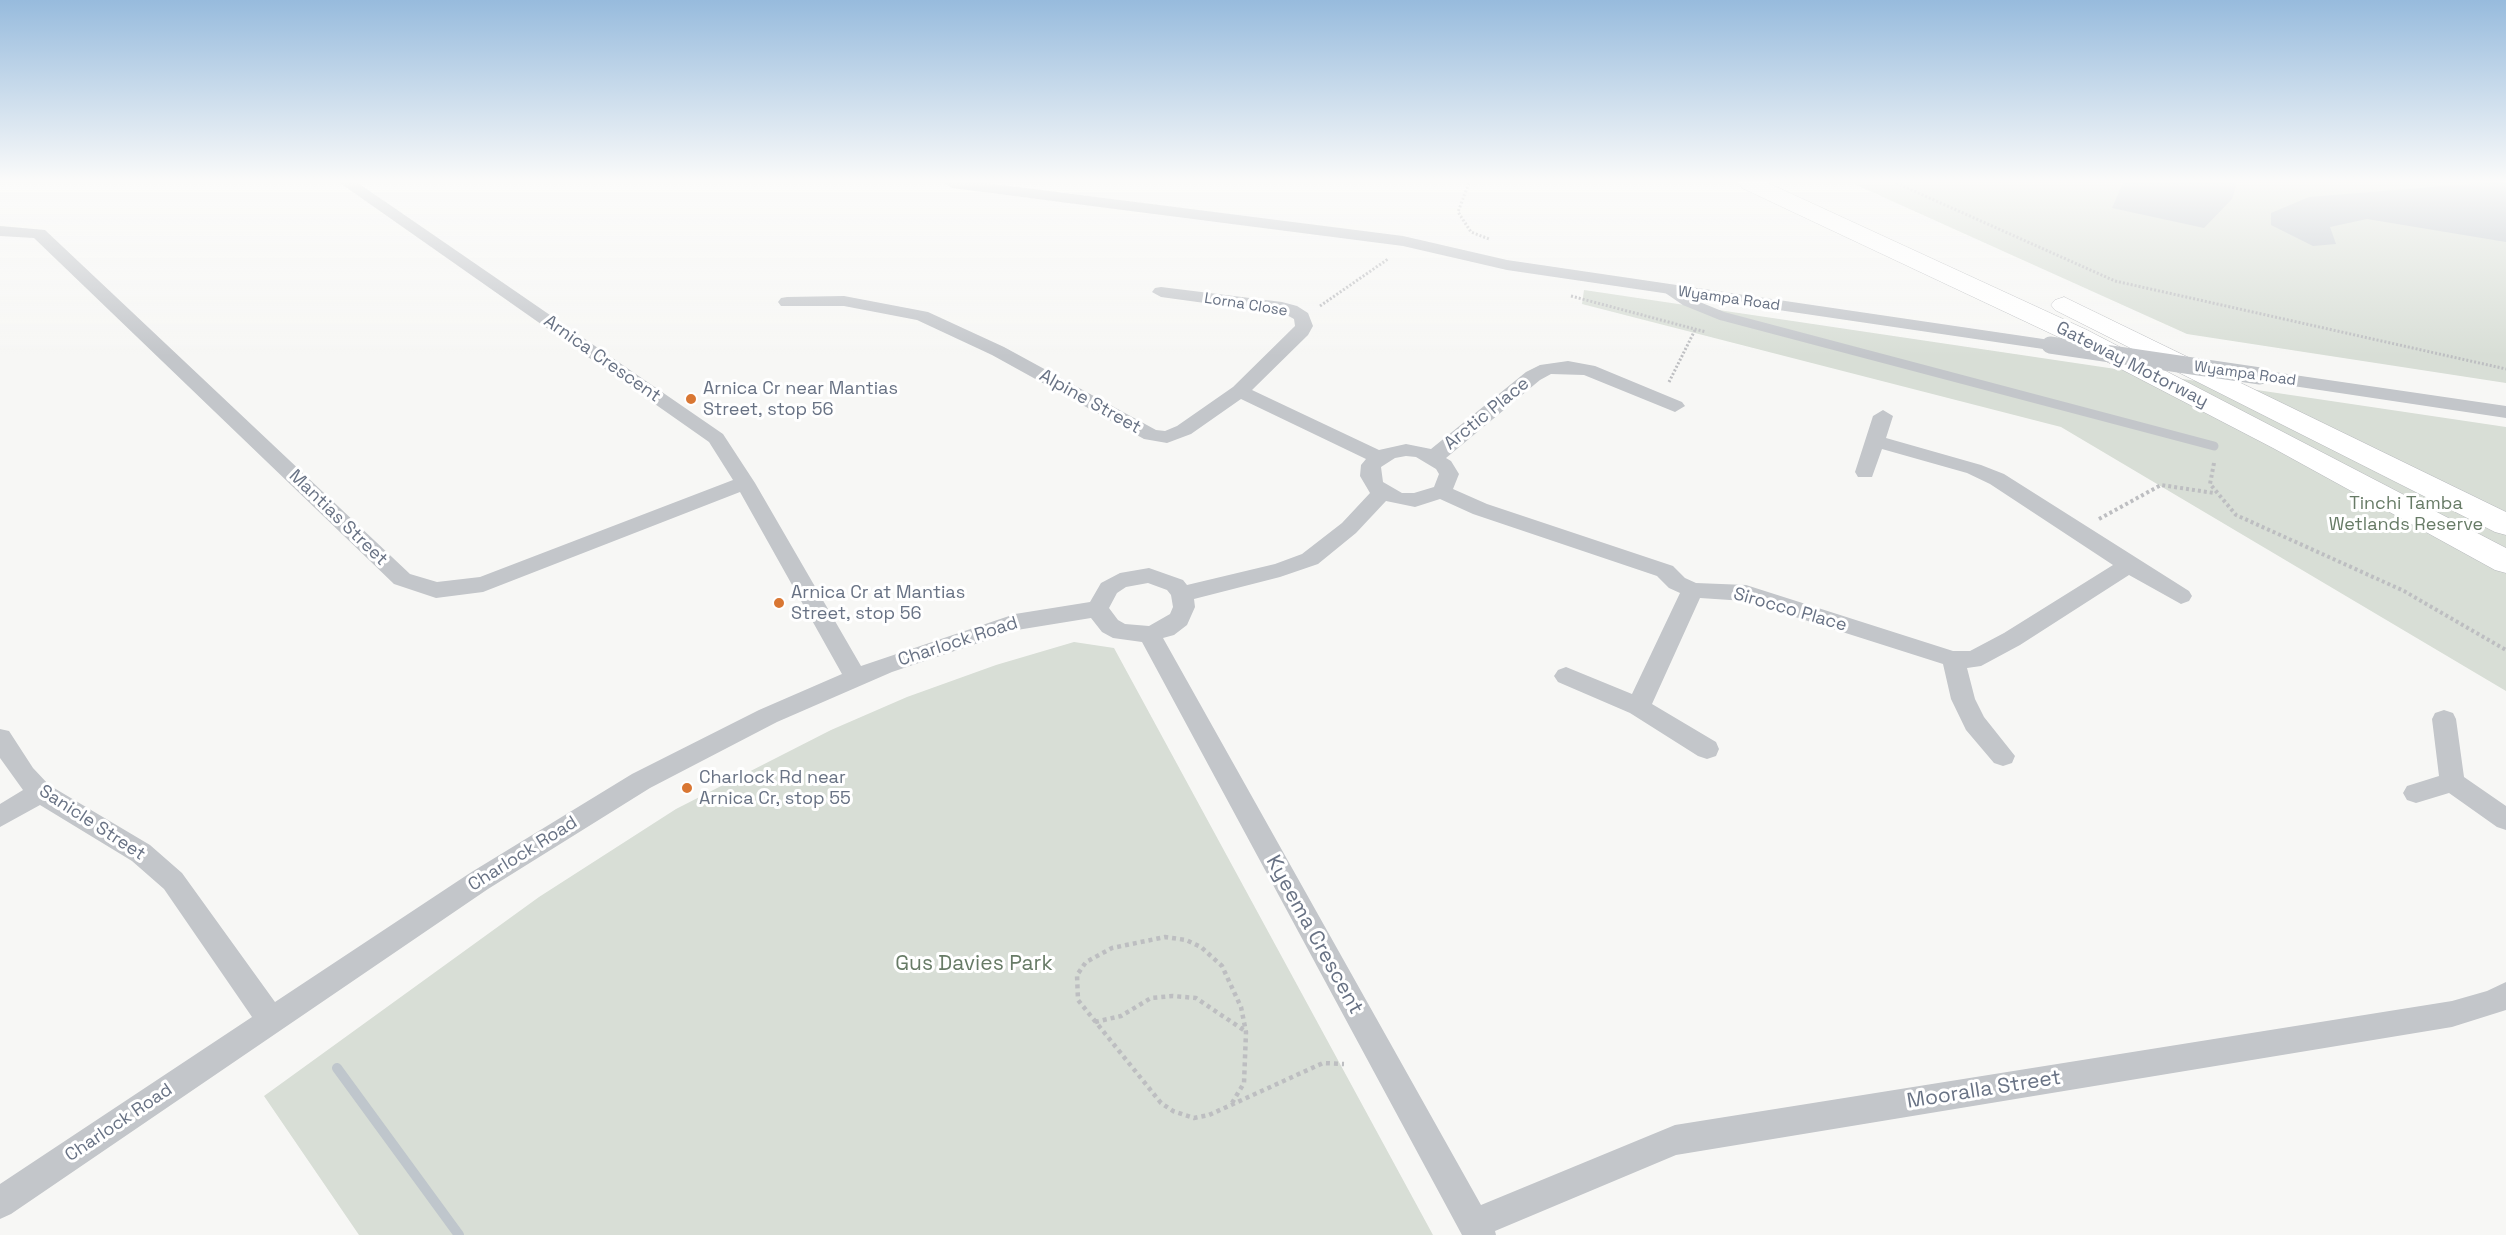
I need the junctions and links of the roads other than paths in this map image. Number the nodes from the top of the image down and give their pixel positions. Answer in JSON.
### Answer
{"nodes":[{"id":1,"x":47,"y":241,"type":"edge"},
{"id":2,"x":431,"y":241,"type":"edge"},
{"id":3,"x":1400,"y":241,"type":"edge"},
{"id":4,"x":1874,"y":241,"type":"edge"},
{"id":5,"x":1925,"y":241,"type":"edge"},
{"id":6,"x":1669,"y":290,"type":"junction"},
{"id":7,"x":1161,"y":292,"type":"dead end"},
{"id":8,"x":787,"y":302,"type":"dead end"},
{"id":9,"x":1240,"y":392,"type":"junction"},
{"id":10,"x":1668,"y":403,"type":"road end"},
{"id":11,"x":2506,"y":412,"type":"edge"},
{"id":12,"x":1883,"y":416,"type":"dead end"},
{"id":13,"x":1876,"y":441,"type":"junction"},
{"id":14,"x":2214,"y":446,"type":"road end"},
{"id":15,"x":1379,"y":457,"type":"junction"},
{"id":16,"x":1434,"y":457,"type":"junction"},
{"id":17,"x":1865,"y":472,"type":"dead end"},
{"id":18,"x":745,"y":483,"type":"junction"},
{"id":19,"x":1383,"y":492,"type":"junction"},
{"id":20,"x":1441,"y":492,"type":"junction"},
{"id":21,"x":2506,"y":525,"type":"edge"},
{"id":22,"x":2506,"y":562,"type":"edge"},
{"id":23,"x":2129,"y":565,"type":"junction"},
{"id":24,"x":1693,"y":590,"type":"junction"},
{"id":25,"x":1182,"y":594,"type":"junction"},
{"id":26,"x":2181,"y":596,"type":"dead end"},
{"id":27,"x":1097,"y":609,"type":"junction"},
{"id":28,"x":1149,"y":634,"type":"junction"},
{"id":29,"x":1953,"y":659,"type":"junction"},
{"id":30,"x":1566,"y":676,"type":"dead end"},
{"id":31,"x":856,"y":678,"type":"junction"},
{"id":32,"x":1638,"y":707,"type":"junction"},
{"id":33,"x":2444,"y":719,"type":"dead end"},
{"id":34,"x":0,"y":738,"type":"edge"},
{"id":35,"x":1707,"y":749,"type":"dead end"},
{"id":36,"x":2003,"y":756,"type":"dead end"},
{"id":37,"x":2452,"y":782,"type":"junction"},
{"id":38,"x":40,"y":792,"type":"junction"},
{"id":39,"x":2416,"y":793,"type":"dead end"},
{"id":40,"x":0,"y":817,"type":"edge"},
{"id":41,"x":2506,"y":820,"type":"edge"},
{"id":42,"x":2506,"y":995,"type":"edge"},
{"id":43,"x":272,"y":1021,"type":"junction"},
{"id":44,"x":0,"y":1203,"type":"edge"},
{"id":45,"x":1477,"y":1230,"type":"edge"}],
"edges":[{"from":1,"to":18,"type":"street","name":"Mantias Street"},
{"from":2,"to":18,"type":"street","name":"Arnica Crescent"},
{"from":3,"to":6,"type":"street","name":"Wyampa Road"},
{"from":4,"to":22,"type":"highway","name":"Gateway Motorway"},
{"from":5,"to":21,"type":"highway","name":"Gateway Motorway"},
{"from":6,"to":11,"type":"street","name":"Wyampa Road","bridge":true},
{"from":6,"to":14,"type":"lane"},
{"from":7,"to":9,"type":"street","name":"Lorna Close"},
{"from":8,"to":9,"type":"street","name":"Alpine Street"},
{"from":9,"to":15,"type":"street"},
{"from":10,"to":16,"type":"street","name":"Arctic Place"},
{"from":12,"to":13,"type":"street"},
{"from":13,"to":17,"type":"street"},
{"from":13,"to":23,"type":"street"},
{"from":15,"to":16,"type":"street"},
{"from":15,"to":19,"type":"street"},
{"from":16,"to":20,"type":"street"},
{"from":18,"to":31,"type":"street","name":"Arnica Crescent"},
{"from":19,"to":20,"type":"street"},
{"from":19,"to":25,"type":"street"},
{"from":20,"to":24,"type":"street","name":"Sirocco Place"},
{"from":23,"to":26,"type":"street"},
{"from":23,"to":29,"type":"street","name":"Sirocco Place"},
{"from":24,"to":29,"type":"street","name":"Sirocco Place"},
{"from":24,"to":32,"type":"street"},
{"from":25,"to":27,"type":"street"},
{"from":25,"to":28,"type":"street"},
{"from":27,"to":28,"type":"street"},
{"from":27,"to":31,"type":"street","name":"Charlock Road"},
{"from":28,"to":45,"type":"street","name":"Kyeema Crescent"},
{"from":29,"to":36,"type":"street"},
{"from":30,"to":32,"type":"street"},
{"from":31,"to":43,"type":"street","name":"Charlock Road"},
{"from":32,"to":35,"type":"street"},
{"from":33,"to":37,"type":"street"},
{"from":34,"to":38,"type":"street","name":"Sanicle Street"},
{"from":37,"to":39,"type":"street"},
{"from":37,"to":41,"type":"street"},
{"from":38,"to":40,"type":"street"},
{"from":38,"to":43,"type":"street","name":"Sanicle Street"},
{"from":42,"to":45,"type":"street","name":"Mooralla Street"},
{"from":43,"to":44,"type":"street","name":"Charlock Road"}]}
